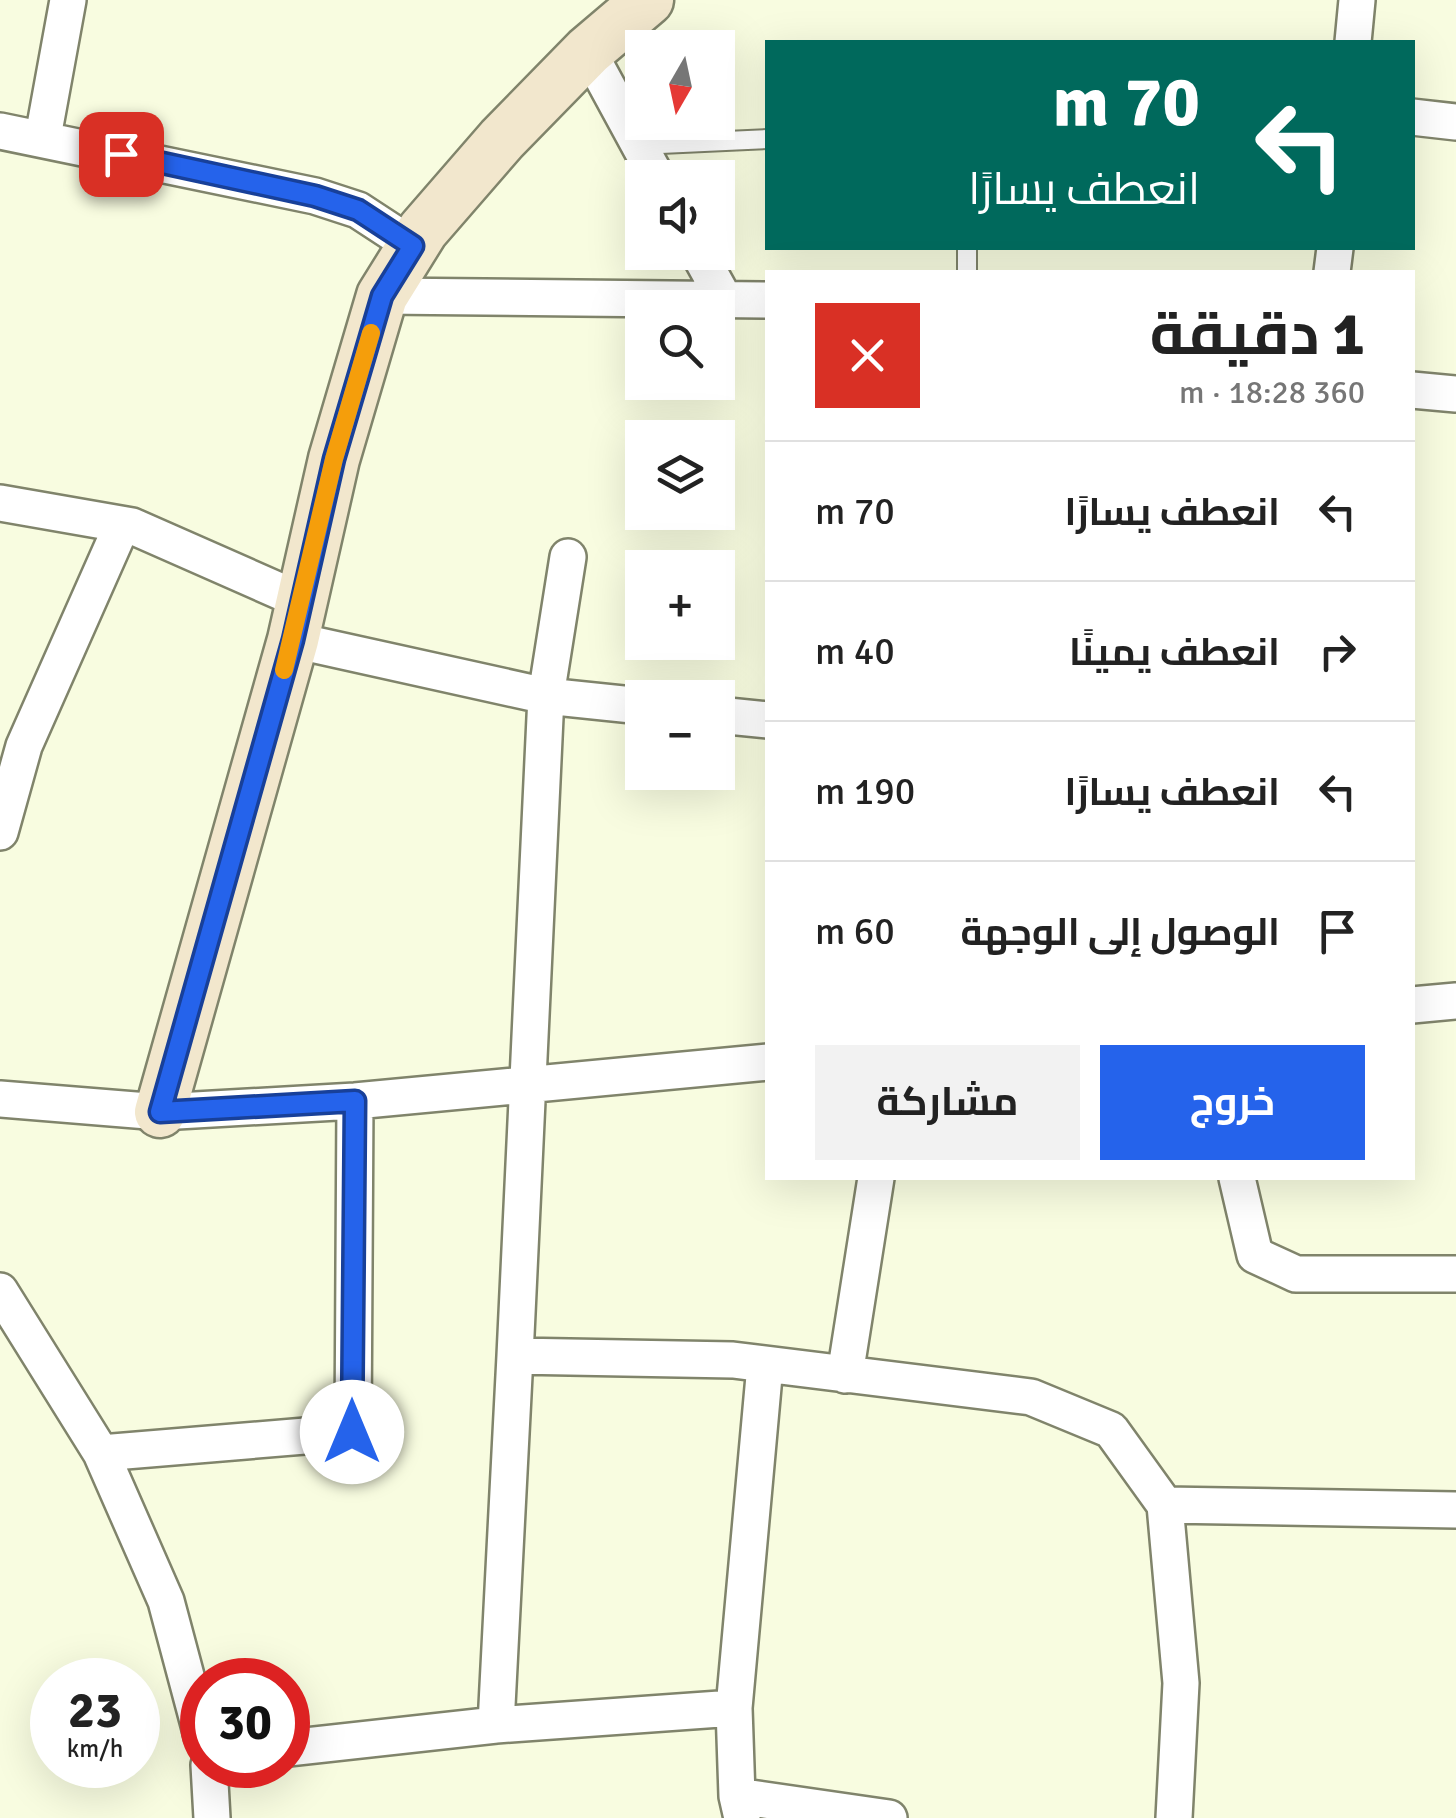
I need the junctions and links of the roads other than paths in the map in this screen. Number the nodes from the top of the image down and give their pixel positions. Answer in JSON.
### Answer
{"nodes":[{"id":1,"x":68,"y":0,"type":"edge"},
{"id":2,"x":648,"y":0,"type":"edge"},
{"id":3,"x":1357,"y":0,"type":"edge"},
{"id":4,"x":1353,"y":40,"type":"edge"},
{"id":5,"x":588,"y":52,"type":"junction"},
{"id":6,"x":1415,"y":117,"type":"edge"},
{"id":7,"x":1456,"y":122,"type":"edge"},
{"id":8,"x":0,"y":132,"type":"edge"},
{"id":9,"x":43,"y":137,"type":"junction"},
{"id":10,"x":765,"y":139,"type":"edge"},
{"id":11,"x":639,"y":145,"type":"junction"},
{"id":12,"x":647,"y":160,"type":"edge"},
{"id":13,"x":413,"y":246,"type":"junction"},
{"id":14,"x":382,"y":296,"type":"junction"},
{"id":15,"x":625,"y":297,"type":"edge"},
{"id":16,"x":735,"y":298,"type":"edge"},
{"id":17,"x":765,"y":300,"type":"edge"},
{"id":18,"x":1415,"y":390,"type":"edge"},
{"id":19,"x":1456,"y":394,"type":"edge"},
{"id":20,"x":0,"y":503,"type":"edge"},
{"id":21,"x":122,"y":525,"type":"junction"},
{"id":22,"x":568,"y":556,"type":"dead end"},
{"id":23,"x":297,"y":620,"type":"junction"},
{"id":24,"x":546,"y":696,"type":"junction"},
{"id":25,"x":625,"y":704,"type":"edge"},
{"id":26,"x":735,"y":717,"type":"edge"},
{"id":27,"x":765,"y":720,"type":"edge"},
{"id":28,"x":0,"y":832,"type":"edge"},
{"id":29,"x":1456,"y":1001,"type":"edge"},
{"id":30,"x":1415,"y":1005,"type":"edge"},
{"id":31,"x":765,"y":1062,"type":"edge"},
{"id":32,"x":530,"y":1084,"type":"junction"},
{"id":33,"x":0,"y":1099,"type":"edge"},
{"id":34,"x":355,"y":1101,"type":"junction"},
{"id":35,"x":160,"y":1112,"type":"junction"},
{"id":36,"x":876,"y":1180,"type":"edge"},
{"id":37,"x":1237,"y":1180,"type":"edge"},
{"id":38,"x":1456,"y":1274,"type":"edge"},
{"id":39,"x":0,"y":1291,"type":"edge"},
{"id":40,"x":514,"y":1356,"type":"junction"},
{"id":41,"x":765,"y":1365,"type":"junction"},
{"id":42,"x":846,"y":1375,"type":"junction"},
{"id":43,"x":101,"y":1453,"type":"junction"},
{"id":44,"x":1165,"y":1505,"type":"junction"},
{"id":45,"x":1456,"y":1510,"type":"edge"},
{"id":46,"x":181,"y":1658,"type":"edge"},
{"id":47,"x":734,"y":1708,"type":"junction"},
{"id":48,"x":496,"y":1725,"type":"junction"},
{"id":49,"x":310,"y":1746,"type":"edge"},
{"id":50,"x":210,"y":1788,"type":"edge"},
{"id":51,"x":739,"y":1807,"type":"edge"},
{"id":52,"x":212,"y":1818,"type":"edge"},
{"id":53,"x":889,"y":1818,"type":"edge"},
{"id":54,"x":1174,"y":1818,"type":"edge"}],
"edges":[{"from":1,"to":9,"type":"street"},
{"from":2,"to":5,"type":"main road"},
{"from":3,"to":4,"type":"street"},
{"from":5,"to":11,"type":"street"},
{"from":5,"to":13,"type":"main road"},
{"from":6,"to":7,"type":"street"},
{"from":8,"to":9,"type":"street"},
{"from":9,"to":13,"type":"street"},
{"from":10,"to":11,"type":"lane"},
{"from":11,"to":12,"type":"street"},
{"from":13,"to":14,"type":"main road"},
{"from":14,"to":15,"type":"street"},
{"from":14,"to":23,"type":"main road"},
{"from":16,"to":17,"type":"street"},
{"from":18,"to":19,"type":"street"},
{"from":20,"to":21,"type":"street"},
{"from":21,"to":23,"type":"street"},
{"from":21,"to":28,"type":"street"},
{"from":22,"to":24,"type":"street"},
{"from":23,"to":24,"type":"street"},
{"from":23,"to":35,"type":"main road"},
{"from":24,"to":25,"type":"street"},
{"from":24,"to":32,"type":"street"},
{"from":26,"to":27,"type":"street"},
{"from":29,"to":30,"type":"street"},
{"from":31,"to":32,"type":"street"},
{"from":32,"to":34,"type":"street"},
{"from":32,"to":40,"type":"street"},
{"from":33,"to":35,"type":"street"},
{"from":34,"to":35,"type":"street"},
{"from":34,"to":43,"type":"street"},
{"from":36,"to":42,"type":"street"},
{"from":37,"to":38,"type":"street"},
{"from":39,"to":43,"type":"street"},
{"from":40,"to":41,"type":"street"},
{"from":40,"to":48,"type":"street"},
{"from":41,"to":42,"type":"street"},
{"from":41,"to":47,"type":"street"},
{"from":42,"to":44,"type":"street"},
{"from":43,"to":46,"type":"street"},
{"from":44,"to":45,"type":"street"},
{"from":44,"to":54,"type":"street"},
{"from":47,"to":48,"type":"street"},
{"from":47,"to":51,"type":"street"},
{"from":48,"to":49,"type":"street"},
{"from":50,"to":52,"type":"street"},
{"from":51,"to":53,"type":"street"}]}
